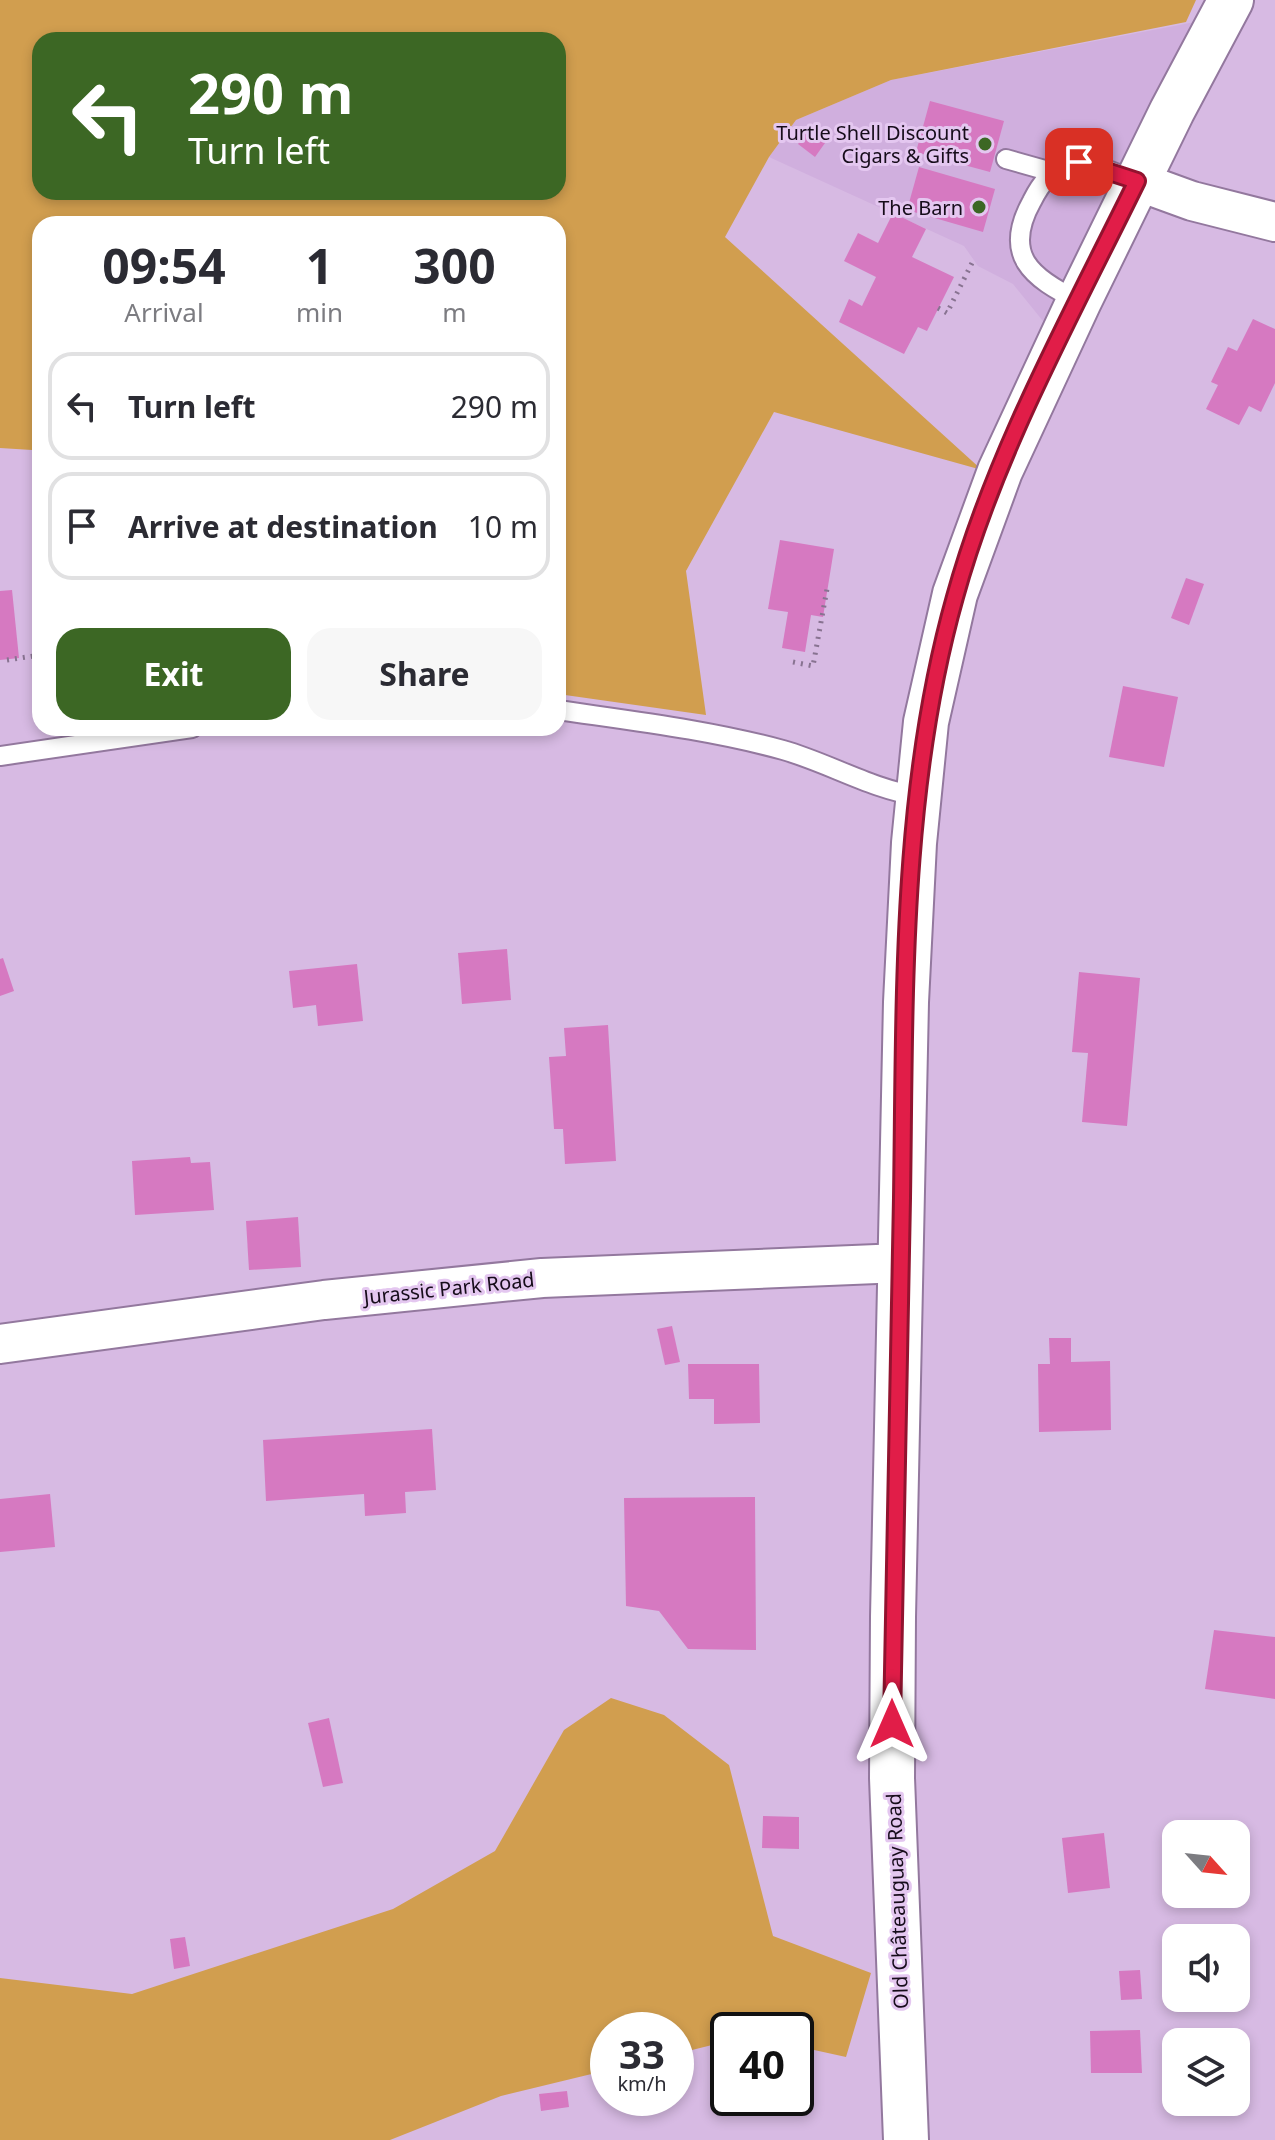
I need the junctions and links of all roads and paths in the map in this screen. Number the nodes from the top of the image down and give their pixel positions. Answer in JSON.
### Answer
{"nodes":[{"id":1,"x":1231,"y":0,"type":"edge"},
{"id":2,"x":1006,"y":159,"type":"dead end"},
{"id":3,"x":1052,"y":172,"type":"junction"},
{"id":4,"x":1137,"y":181,"type":"junction"},
{"id":5,"x":1275,"y":222,"type":"edge"},
{"id":6,"x":974,"y":259,"type":"dead end"},
{"id":7,"x":1079,"y":301,"type":"junction"},
{"id":8,"x":938,"y":308,"type":"dead end"},
{"id":9,"x":827,"y":589,"type":"dead end"},
{"id":10,"x":32,"y":656,"type":"edge"},
{"id":11,"x":7,"y":660,"type":"dead end"},
{"id":12,"x":793,"y":662,"type":"dead end"},
{"id":13,"x":566,"y":711,"type":"edge"},
{"id":14,"x":137,"y":736,"type":"edge"},
{"id":15,"x":0,"y":756,"type":"edge"},
{"id":16,"x":918,"y":796,"type":"junction"},
{"id":17,"x":901,"y":1263,"type":"junction"},
{"id":18,"x":0,"y":1344,"type":"edge"},
{"id":19,"x":906,"y":2140,"type":"edge"}],
"edges":[{"from":1,"to":4,"type":"street","name":"Old Châteauguay Road"},
{"from":2,"to":3,"type":"lane"},
{"from":3,"to":4,"type":"lane"},
{"from":3,"to":7,"type":"lane"},
{"from":4,"to":5,"type":"street"},
{"from":4,"to":7,"type":"street","name":"Old Châteauguay Road"},
{"from":6,"to":8,"type":"path"},
{"from":7,"to":16,"type":"street","name":"Old Châteauguay Road"},
{"from":9,"to":12,"type":"path"},
{"from":10,"to":11,"type":"path"},
{"from":13,"to":16,"type":"lane"},
{"from":14,"to":15,"type":"lane"},
{"from":16,"to":17,"type":"street","name":"Old Châteauguay Road"},
{"from":17,"to":18,"type":"street","name":"Jurassic Park Road"},
{"from":17,"to":19,"type":"street","name":"Old Châteauguay Road"}]}
